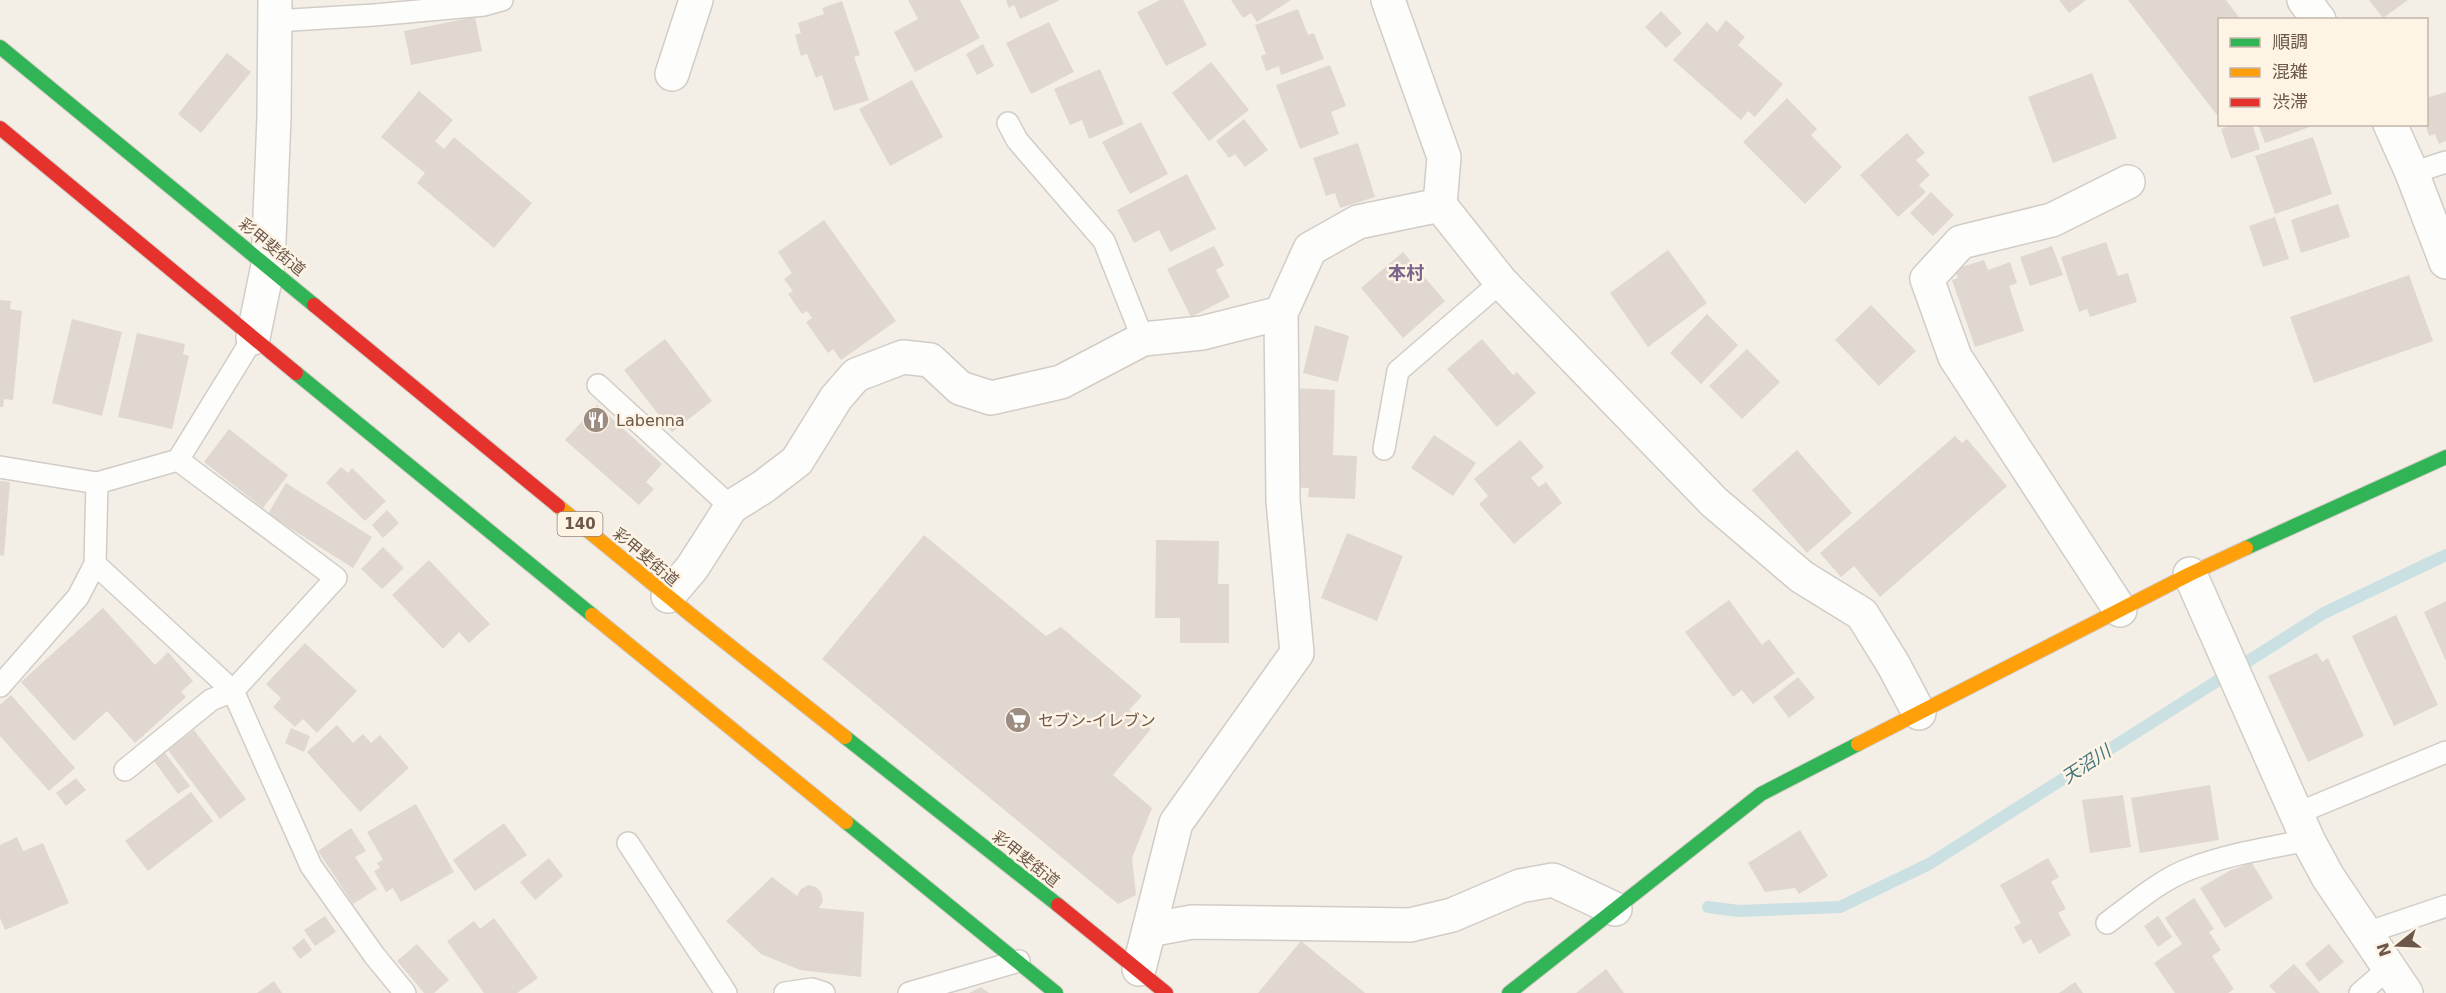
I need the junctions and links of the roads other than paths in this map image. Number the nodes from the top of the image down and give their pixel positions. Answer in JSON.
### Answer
{"nodes":[{"id":1,"x":502,"y":0,"type":"edge"},
{"id":2,"x":696,"y":0,"type":"edge"},
{"id":3,"x":1388,"y":0,"type":"edge"},
{"id":4,"x":2304,"y":0,"type":"edge"},
{"id":5,"x":275,"y":11,"type":"edge"},
{"id":6,"x":2318,"y":18,"type":"edge"},
{"id":7,"x":0,"y":47,"type":"edge"},
{"id":8,"x":672,"y":75,"type":"dead end"},
{"id":9,"x":1008,"y":123,"type":"dead end"},
{"id":10,"x":2391,"y":126,"type":"edge"},
{"id":11,"x":0,"y":128,"type":"edge"},
{"id":12,"x":2446,"y":162,"type":"edge"},
{"id":13,"x":2412,"y":173,"type":"junction"},
{"id":14,"x":2128,"y":182,"type":"dead end"},
{"id":15,"x":1440,"y":205,"type":"junction"},
{"id":16,"x":2446,"y":262,"type":"edge"},
{"id":17,"x":268,"y":265,"type":"junction"},
{"id":18,"x":1502,"y":282,"type":"junction"},
{"id":19,"x":1281,"y":313,"type":"junction"},
{"id":20,"x":253,"y":338,"type":"junction"},
{"id":21,"x":1143,"y":339,"type":"junction"},
{"id":22,"x":598,"y":385,"type":"dead end"},
{"id":23,"x":1384,"y":449,"type":"dead end"},
{"id":24,"x":2446,"y":457,"type":"edge"},
{"id":25,"x":178,"y":460,"type":"junction"},
{"id":26,"x":0,"y":467,"type":"edge"},
{"id":27,"x":97,"y":483,"type":"junction"},
{"id":28,"x":731,"y":507,"type":"junction"},
{"id":29,"x":95,"y":564,"type":"junction"},
{"id":30,"x":2190,"y":574,"type":"junction"},
{"id":31,"x":668,"y":596,"type":"junction"},
{"id":32,"x":2120,"y":610,"type":"junction"},
{"id":33,"x":0,"y":686,"type":"edge"},
{"id":34,"x":232,"y":691,"type":"junction"},
{"id":35,"x":1919,"y":713,"type":"junction"},
{"id":36,"x":2446,"y":752,"type":"edge"},
{"id":37,"x":125,"y":770,"type":"dead end"},
{"id":38,"x":2303,"y":827,"type":"junction"},
{"id":39,"x":628,"y":843,"type":"dead end"},
{"id":40,"x":2446,"y":906,"type":"edge"},
{"id":41,"x":1615,"y":909,"type":"junction"},
{"id":42,"x":2107,"y":923,"type":"dead end"},
{"id":43,"x":1149,"y":930,"type":"junction"},
{"id":44,"x":2366,"y":933,"type":"junction"},
{"id":45,"x":1019,"y":961,"type":"junction"},
{"id":46,"x":1139,"y":969,"type":"junction"},
{"id":47,"x":2397,"y":981,"type":"edge"},
{"id":48,"x":405,"y":993,"type":"edge"},
{"id":49,"x":726,"y":993,"type":"edge"},
{"id":50,"x":785,"y":993,"type":"edge"},
{"id":51,"x":824,"y":993,"type":"edge"},
{"id":52,"x":909,"y":993,"type":"edge"},
{"id":53,"x":1056,"y":993,"type":"edge"},
{"id":54,"x":1166,"y":993,"type":"edge"},
{"id":55,"x":1509,"y":993,"type":"edge"},
{"id":56,"x":2360,"y":993,"type":"edge"}],
"edges":[{"from":1,"to":5,"type":"lane"},
{"from":2,"to":8,"type":"street"},
{"from":3,"to":15,"type":"street"},
{"from":4,"to":6,"type":"street"},
{"from":5,"to":17,"type":"street"},
{"from":7,"to":17,"type":"main road","name":"彩甲斐街道","number":"140"},
{"from":9,"to":21,"type":"lane"},
{"from":10,"to":13,"type":"street"},
{"from":11,"to":20,"type":"main road"},
{"from":12,"to":13,"type":"lane"},
{"from":13,"to":16,"type":"street"},
{"from":14,"to":32,"type":"street"},
{"from":15,"to":18,"type":"street"},
{"from":15,"to":19,"type":"street"},
{"from":17,"to":20,"type":"street"},
{"from":17,"to":31,"type":"main road","name":"彩甲斐街道","number":"140"},
{"from":18,"to":23,"type":"lane"},
{"from":18,"to":35,"type":"street"},
{"from":19,"to":21,"type":"street"},
{"from":19,"to":43,"type":"street"},
{"from":20,"to":25,"type":"lane"},
{"from":20,"to":45,"type":"main road"},
{"from":21,"to":28,"type":"street"},
{"from":22,"to":28,"type":"lane"},
{"from":24,"to":30,"type":"main road"},
{"from":25,"to":27,"type":"lane"},
{"from":25,"to":34,"type":"lane"},
{"from":26,"to":27,"type":"lane"},
{"from":27,"to":29,"type":"lane"},
{"from":28,"to":31,"type":"street"},
{"from":29,"to":33,"type":"lane"},
{"from":29,"to":34,"type":"lane"},
{"from":30,"to":32,"type":"main road"},
{"from":30,"to":38,"type":"street"},
{"from":31,"to":46,"type":"main road","name":"彩甲斐街道","number":"140"},
{"from":32,"to":35,"type":"main road"},
{"from":34,"to":37,"type":"lane"},
{"from":34,"to":48,"type":"lane"},
{"from":35,"to":41,"type":"main road"},
{"from":36,"to":38,"type":"lane"},
{"from":38,"to":42,"type":"lane"},
{"from":38,"to":44,"type":"street"},
{"from":39,"to":49,"type":"lane"},
{"from":40,"to":44,"type":"lane"},
{"from":41,"to":43,"type":"street"},
{"from":41,"to":55,"type":"main road"},
{"from":43,"to":46,"type":"street"},
{"from":44,"to":47,"type":"street"},
{"from":45,"to":52,"type":"lane"},
{"from":45,"to":53,"type":"main road"},
{"from":46,"to":54,"type":"main road","name":"彩甲斐街道","number":"140"},
{"from":47,"to":56,"type":"lane"},
{"from":50,"to":51,"type":"lane"}]}
